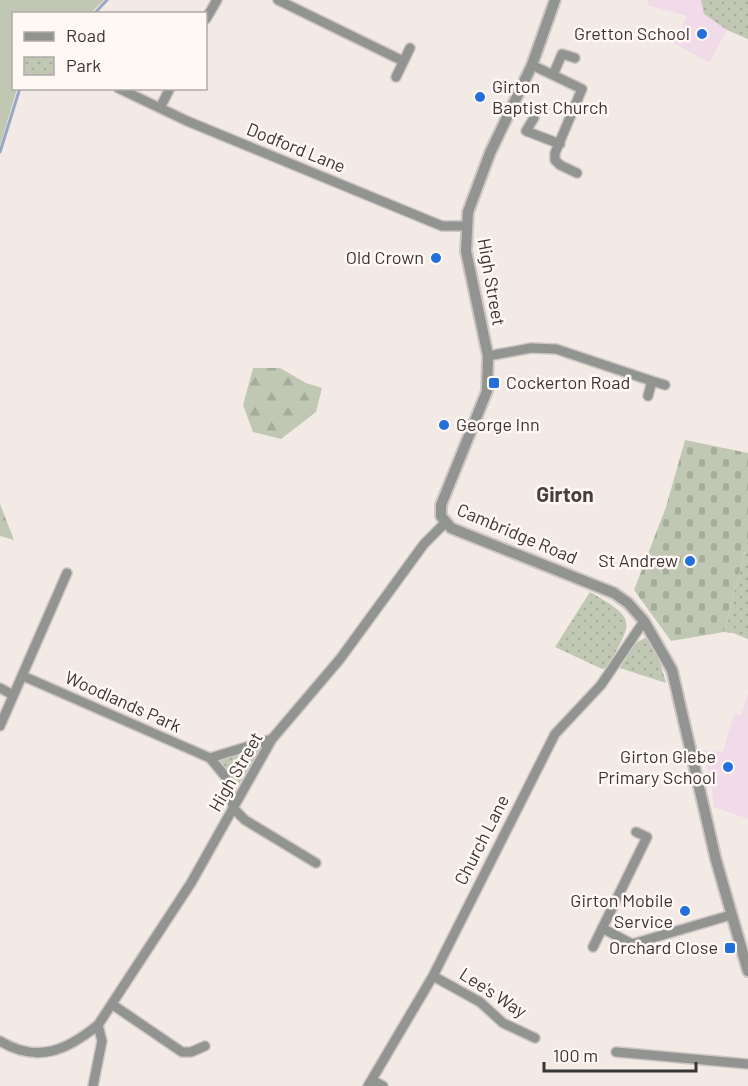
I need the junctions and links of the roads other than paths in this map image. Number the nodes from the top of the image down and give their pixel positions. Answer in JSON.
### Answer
{"nodes":[{"id":1,"x":217,"y":0,"type":"edge"},
{"id":2,"x":278,"y":0,"type":"edge"},
{"id":3,"x":555,"y":0,"type":"edge"},
{"id":4,"x":207,"y":17,"type":"edge"},
{"id":5,"x":410,"y":48,"type":"dead end"},
{"id":6,"x":575,"y":58,"type":"dead end"},
{"id":7,"x":403,"y":61,"type":"junction"},
{"id":8,"x":532,"y":65,"type":"junction"},
{"id":9,"x":553,"y":75,"type":"junction"},
{"id":10,"x":396,"y":77,"type":"dead end"},
{"id":11,"x":122,"y":90,"type":"edge"},
{"id":12,"x":169,"y":90,"type":"edge"},
{"id":13,"x":160,"y":108,"type":"junction"},
{"id":14,"x":534,"y":118,"type":"dead end"},
{"id":15,"x":560,"y":144,"type":"junction"},
{"id":16,"x":577,"y":173,"type":"dead end"},
{"id":17,"x":466,"y":226,"type":"junction"},
{"id":18,"x":488,"y":356,"type":"junction"},
{"id":19,"x":652,"y":381,"type":"junction"},
{"id":20,"x":665,"y":385,"type":"dead end"},
{"id":21,"x":648,"y":396,"type":"dead end"},
{"id":22,"x":441,"y":505,"type":"joint"},
{"id":23,"x":445,"y":523,"type":"junction"},
{"id":24,"x":67,"y":573,"type":"dead end"},
{"id":25,"x":644,"y":621,"type":"junction"},
{"id":26,"x":23,"y":676,"type":"junction"},
{"id":27,"x":0,"y":688,"type":"edge"},
{"id":28,"x":13,"y":695,"type":"junction"},
{"id":29,"x":0,"y":726,"type":"edge"},
{"id":30,"x":272,"y":739,"type":"junction"},
{"id":31,"x":210,"y":758,"type":"junction"},
{"id":32,"x":234,"y":809,"type":"junction"},
{"id":33,"x":636,"y":832,"type":"dead end"},
{"id":34,"x":316,"y":863,"type":"dead end"},
{"id":35,"x":731,"y":915,"type":"junction"},
{"id":36,"x":602,"y":928,"type":"junction"},
{"id":37,"x":593,"y":947,"type":"dead end"},
{"id":38,"x":748,"y":971,"type":"edge"},
{"id":39,"x":433,"y":976,"type":"junction"},
{"id":40,"x":113,"y":1005,"type":"junction"},
{"id":41,"x":98,"y":1024,"type":"junction"},
{"id":42,"x":535,"y":1038,"type":"dead end"},
{"id":43,"x":0,"y":1041,"type":"edge"},
{"id":44,"x":205,"y":1046,"type":"dead end"},
{"id":45,"x":616,"y":1052,"type":"dead end"},
{"id":46,"x":748,"y":1064,"type":"edge"},
{"id":47,"x":370,"y":1083,"type":"edge"},
{"id":48,"x":93,"y":1086,"type":"edge"},
{"id":49,"x":383,"y":1086,"type":"edge"}],
"edges":[{"from":1,"to":4,"type":"street"},
{"from":2,"to":7,"type":"street"},
{"from":3,"to":8,"type":"street","name":"High Street"},
{"from":5,"to":7,"type":"street"},
{"from":6,"to":9,"type":"street"},
{"from":7,"to":10,"type":"street"},
{"from":8,"to":9,"type":"street"},
{"from":8,"to":17,"type":"street","name":"High Street"},
{"from":9,"to":15,"type":"street"},
{"from":11,"to":13,"type":"street","name":"Dodford Lane"},
{"from":12,"to":13,"type":"street"},
{"from":13,"to":17,"type":"street","name":"Dodford Lane"},
{"from":14,"to":15,"type":"street"},
{"from":15,"to":16,"type":"street"},
{"from":17,"to":18,"type":"street","name":"High Street"},
{"from":18,"to":19,"type":"street"},
{"from":18,"to":22,"type":"street","name":"High Street"},
{"from":19,"to":20,"type":"street"},
{"from":19,"to":21,"type":"street"},
{"from":22,"to":23,"type":"street","name":"Cambridge Road"},
{"from":23,"to":25,"type":"street","name":"Cambridge Road"},
{"from":23,"to":30,"type":"street","name":"High Street"},
{"from":24,"to":26,"type":"street"},
{"from":25,"to":35,"type":"street","name":"Cambridge Road"},
{"from":25,"to":39,"type":"street","name":"Church Lane"},
{"from":26,"to":28,"type":"street"},
{"from":26,"to":31,"type":"street","name":"Woodlands Park"},
{"from":27,"to":28,"type":"street"},
{"from":28,"to":29,"type":"street"},
{"from":30,"to":31,"type":"street"},
{"from":30,"to":32,"type":"street","name":"High Street"},
{"from":31,"to":32,"type":"street"},
{"from":32,"to":34,"type":"street"},
{"from":32,"to":40,"type":"street","name":"High Street"},
{"from":33,"to":36,"type":"street"},
{"from":35,"to":36,"type":"street"},
{"from":35,"to":38,"type":"street","name":"Cambridge Road"},
{"from":36,"to":37,"type":"street"},
{"from":39,"to":42,"type":"street","name":"Lee's Way"},
{"from":39,"to":47,"type":"street","name":"Church Lane"},
{"from":40,"to":41,"type":"street","name":"High Street"},
{"from":40,"to":44,"type":"street"},
{"from":41,"to":43,"type":"street","name":"High Street"},
{"from":41,"to":48,"type":"street"},
{"from":45,"to":46,"type":"street"},
{"from":47,"to":49,"type":"street"}]}
